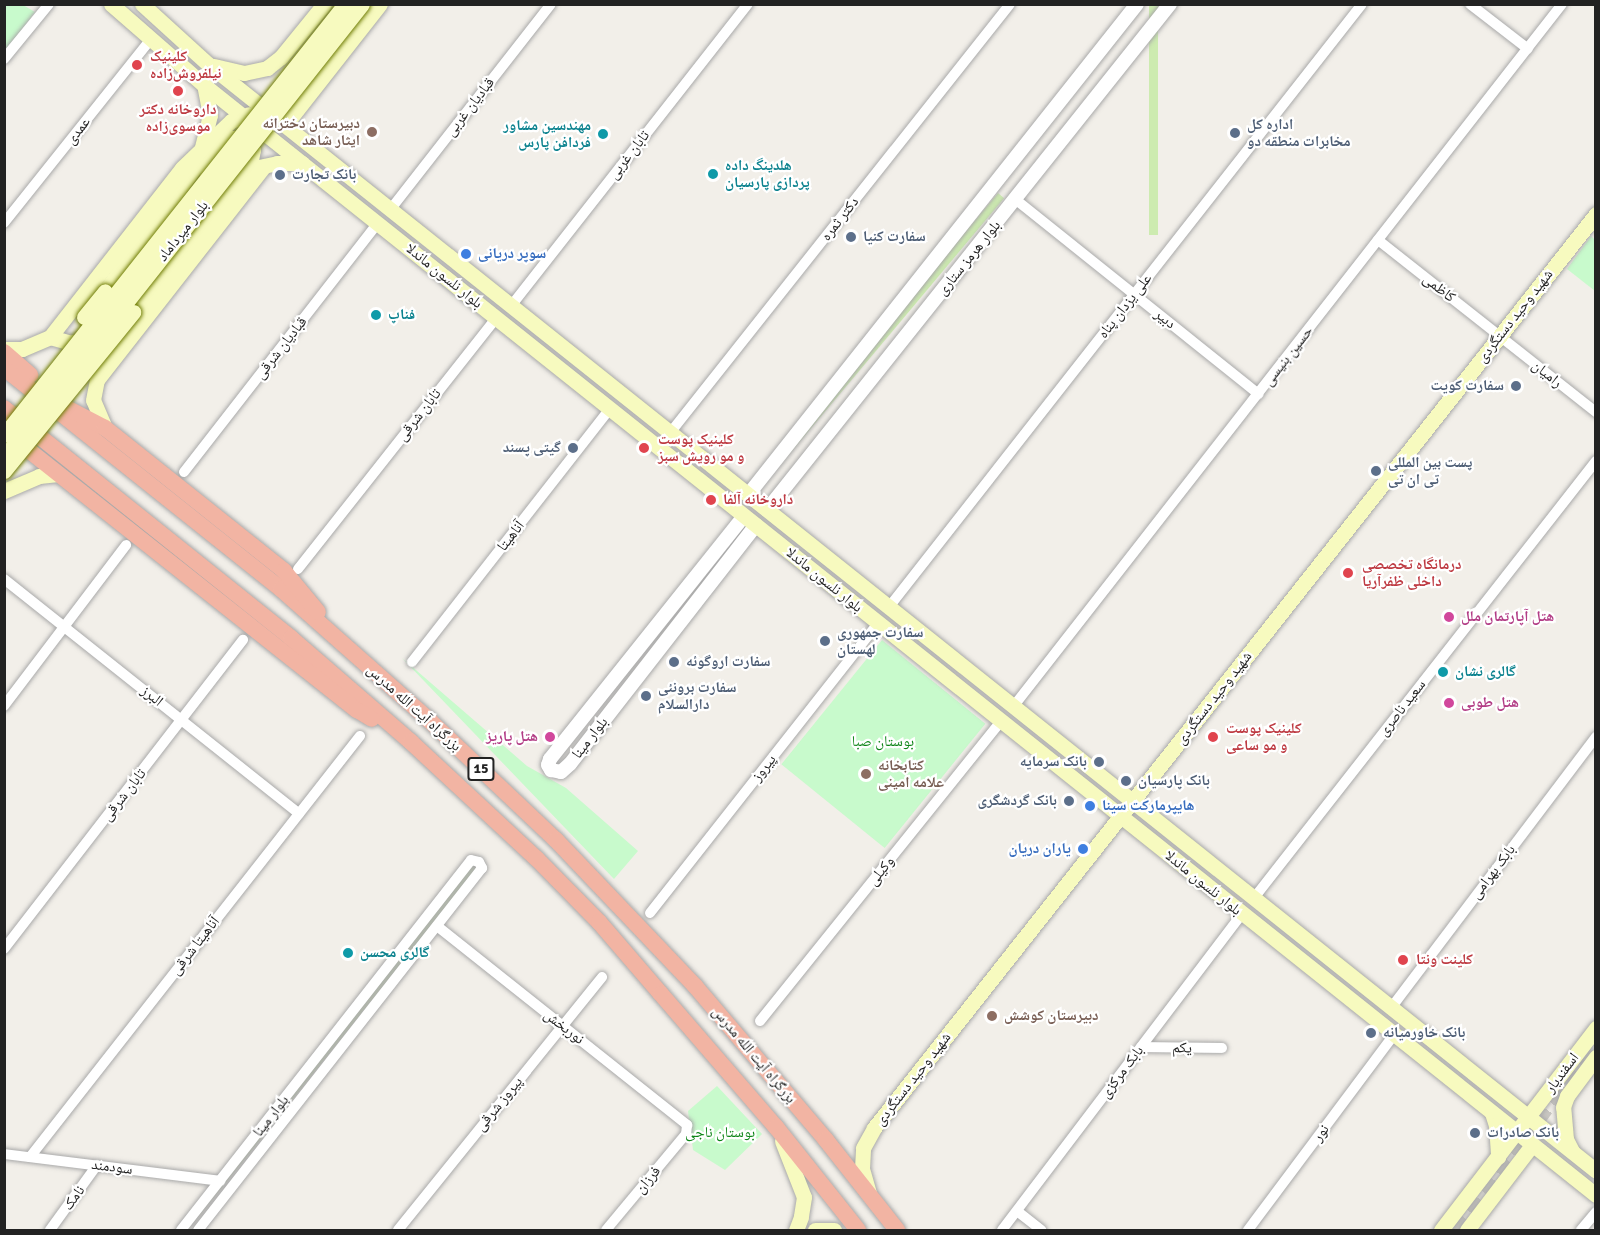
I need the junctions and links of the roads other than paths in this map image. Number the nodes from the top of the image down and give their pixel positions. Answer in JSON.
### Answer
{"nodes":[{"id":1,"x":49,"y":4,"type":"edge"},
{"id":2,"x":111,"y":4,"type":"edge"},
{"id":3,"x":142,"y":4,"type":"edge"},
{"id":4,"x":324,"y":4,"type":"edge"},
{"id":5,"x":345,"y":4,"type":"edge"},
{"id":6,"x":363,"y":4,"type":"edge"},
{"id":7,"x":380,"y":4,"type":"edge"},
{"id":8,"x":551,"y":4,"type":"edge"},
{"id":9,"x":748,"y":4,"type":"edge"},
{"id":10,"x":1010,"y":4,"type":"edge"},
{"id":11,"x":1137,"y":4,"type":"edge"},
{"id":12,"x":1170,"y":4,"type":"edge"},
{"id":13,"x":1362,"y":4,"type":"edge"},
{"id":14,"x":1470,"y":4,"type":"edge"},
{"id":15,"x":1562,"y":4,"type":"edge"},
{"id":16,"x":298,"y":38,"type":"junction"},
{"id":17,"x":151,"y":39,"type":"junction"},
{"id":18,"x":1528,"y":49,"type":"junction"},
{"id":19,"x":4,"y":59,"type":"edge"},
{"id":20,"x":208,"y":64,"type":"junction"},
{"id":21,"x":331,"y":67,"type":"junction"},
{"id":22,"x":204,"y":85,"type":"junction"},
{"id":23,"x":243,"y":92,"type":"junction"},
{"id":24,"x":236,"y":111,"type":"junction"},
{"id":25,"x":267,"y":112,"type":"junction"},
{"id":26,"x":285,"y":126,"type":"junction"},
{"id":27,"x":204,"y":146,"type":"junction"},
{"id":28,"x":302,"y":163,"type":"junction"},
{"id":29,"x":264,"y":166,"type":"junction"},
{"id":30,"x":245,"y":171,"type":"junction"},
{"id":31,"x":1015,"y":200,"type":"junction"},
{"id":32,"x":390,"y":210,"type":"junction"},
{"id":33,"x":1596,"y":214,"type":"edge"},
{"id":34,"x":378,"y":223,"type":"junction"},
{"id":35,"x":4,"y":224,"type":"edge"},
{"id":36,"x":1378,"y":240,"type":"junction"},
{"id":37,"x":1134,"y":295,"type":"junction"},
{"id":38,"x":511,"y":306,"type":"junction"},
{"id":39,"x":496,"y":318,"type":"junction"},
{"id":40,"x":1499,"y":336,"type":"junction"},
{"id":41,"x":50,"y":337,"type":"junction"},
{"id":42,"x":4,"y":351,"type":"edge"},
{"id":43,"x":4,"y":368,"type":"edge"},
{"id":44,"x":1258,"y":394,"type":"junction"},
{"id":45,"x":4,"y":408,"type":"edge"},
{"id":46,"x":610,"y":409,"type":"junction"},
{"id":47,"x":1596,"y":412,"type":"edge"},
{"id":48,"x":4,"y":420,"type":"edge"},
{"id":49,"x":105,"y":428,"type":"junction"},
{"id":50,"x":4,"y":433,"type":"edge"},
{"id":51,"x":670,"y":433,"type":"junction"},
{"id":52,"x":4,"y":457,"type":"edge"},
{"id":53,"x":1596,"y":461,"type":"edge"},
{"id":54,"x":4,"y":471,"type":"edge"},
{"id":55,"x":184,"y":472,"type":"dead end"},
{"id":56,"x":58,"y":474,"type":"junction"},
{"id":57,"x":765,"y":474,"type":"junction"},
{"id":58,"x":783,"y":490,"type":"junction"},
{"id":59,"x":4,"y":491,"type":"edge"},
{"id":60,"x":748,"y":495,"type":"junction"},
{"id":61,"x":767,"y":510,"type":"junction"},
{"id":62,"x":750,"y":521,"type":"junction"},
{"id":63,"x":733,"y":529,"type":"junction"},
{"id":64,"x":745,"y":539,"type":"junction"},
{"id":65,"x":126,"y":545,"type":"dead end"},
{"id":66,"x":834,"y":564,"type":"junction"},
{"id":67,"x":298,"y":569,"type":"dead end"},
{"id":68,"x":4,"y":579,"type":"edge"},
{"id":69,"x":822,"y":579,"type":"junction"},
{"id":70,"x":889,"y":607,"type":"junction"},
{"id":71,"x":878,"y":623,"type":"junction"},
{"id":72,"x":64,"y":626,"type":"junction"},
{"id":73,"x":336,"y":637,"type":"junction"},
{"id":74,"x":243,"y":640,"type":"dead end"},
{"id":75,"x":412,"y":663,"type":"dead end"},
{"id":76,"x":4,"y":706,"type":"edge"},
{"id":77,"x":1013,"y":706,"type":"junction"},
{"id":78,"x":181,"y":720,"type":"junction"},
{"id":79,"x":1001,"y":722,"type":"junction"},
{"id":80,"x":360,"y":736,"type":"dead end"},
{"id":81,"x":1596,"y":737,"type":"edge"},
{"id":82,"x":411,"y":742,"type":"junction"},
{"id":83,"x":1132,"y":801,"type":"junction"},
{"id":84,"x":299,"y":814,"type":"junction"},
{"id":85,"x":1120,"y":816,"type":"junction"},
{"id":86,"x":1254,"y":898,"type":"junction"},
{"id":87,"x":650,"y":913,"type":"dead end"},
{"id":88,"x":1242,"y":914,"type":"junction"},
{"id":89,"x":437,"y":926,"type":"junction"},
{"id":90,"x":4,"y":949,"type":"edge"},
{"id":91,"x":602,"y":978,"type":"dead end"},
{"id":92,"x":1391,"y":1008,"type":"junction"},
{"id":93,"x":760,"y":1021,"type":"dead end"},
{"id":94,"x":562,"y":1026,"type":"junction"},
{"id":95,"x":1596,"y":1028,"type":"edge"},
{"id":96,"x":1394,"y":1035,"type":"junction"},
{"id":97,"x":1141,"y":1047,"type":"junction"},
{"id":98,"x":1222,"y":1048,"type":"dead end"},
{"id":99,"x":1596,"y":1057,"type":"edge"},
{"id":100,"x":1492,"y":1113,"type":"junction"},
{"id":101,"x":1529,"y":1117,"type":"junction"},
{"id":102,"x":776,"y":1127,"type":"junction"},
{"id":103,"x":688,"y":1129,"type":"joint"},
{"id":104,"x":1517,"y":1133,"type":"junction"},
{"id":105,"x":1533,"y":1145,"type":"junction"},
{"id":106,"x":1574,"y":1154,"type":"junction"},
{"id":107,"x":5,"y":1155,"type":"edge"},
{"id":108,"x":30,"y":1157,"type":"junction"},
{"id":109,"x":1498,"y":1157,"type":"junction"},
{"id":110,"x":97,"y":1166,"type":"junction"},
{"id":111,"x":1596,"y":1171,"type":"edge"},
{"id":112,"x":1482,"y":1177,"type":"junction"},
{"id":113,"x":220,"y":1181,"type":"junction"},
{"id":114,"x":869,"y":1193,"type":"junction"},
{"id":115,"x":1596,"y":1196,"type":"edge"},
{"id":116,"x":1017,"y":1211,"type":"junction"},
{"id":117,"x":1596,"y":1212,"type":"edge"},
{"id":118,"x":50,"y":1230,"type":"edge"},
{"id":119,"x":182,"y":1230,"type":"edge"},
{"id":120,"x":198,"y":1230,"type":"edge"},
{"id":121,"x":398,"y":1230,"type":"edge"},
{"id":122,"x":606,"y":1230,"type":"edge"},
{"id":123,"x":796,"y":1230,"type":"edge"},
{"id":124,"x":815,"y":1230,"type":"edge"},
{"id":125,"x":834,"y":1230,"type":"edge"},
{"id":126,"x":858,"y":1230,"type":"edge"},
{"id":127,"x":897,"y":1230,"type":"edge"},
{"id":128,"x":1002,"y":1230,"type":"edge"},
{"id":129,"x":1041,"y":1230,"type":"edge"},
{"id":130,"x":1248,"y":1230,"type":"edge"},
{"id":131,"x":1441,"y":1230,"type":"edge"},
{"id":132,"x":1448,"y":1230,"type":"edge"},
{"id":133,"x":1467,"y":1230,"type":"edge"},
{"id":134,"x":1581,"y":1230,"type":"edge"}],
"edges":[{"from":1,"to":19,"type":"street"},
{"from":2,"to":17,"type":"main road","name":"بلوار نلسون ماندلا"},
{"from":3,"to":20,"type":"main road","name":"بلوار نلسون ماندلا"},
{"from":4,"to":16,"type":"main road"},
{"from":5,"to":50,"type":"main road","name":"بلوار میرداماد","bridge":true},
{"from":6,"to":52,"type":"main road","name":"بلوار میرداماد","bridge":true},
{"from":7,"to":21,"type":"main road"},
{"from":8,"to":32,"type":"street","name":"قبادیان غربی"},
{"from":9,"to":38,"type":"street","name":"تابان غربی"},
{"from":10,"to":51,"type":"street","name":"دکتر ثمره"},
{"from":11,"to":57,"type":"street","name":"بلوار هرمز ستاری"},
{"from":12,"to":31,"type":"street","name":"بلوار هرمز ستاری"},
{"from":13,"to":37,"type":"street","name":"علی یزدان پناه"},
{"from":14,"to":18,"type":"street"},
{"from":15,"to":18,"type":"street","name":"حسین بنیسی"},
{"from":16,"to":20,"type":"main road"},
{"from":16,"to":21,"type":"main road"},
{"from":17,"to":22,"type":"main road","name":"بلوار نلسون ماندلا"},
{"from":17,"to":35,"type":"street","name":"عمدی"},
{"from":18,"to":36,"type":"street","name":"حسین بنیسی"},
{"from":20,"to":23,"type":"main road","name":"بلوار نلسون ماندلا"},
{"from":21,"to":26,"type":"main road"},
{"from":22,"to":24,"type":"main road","name":"بلوار نلسون ماندلا"},
{"from":22,"to":27,"type":"main road"},
{"from":23,"to":24,"type":"main road"},
{"from":23,"to":25,"type":"main road","name":"بلوار نلسون ماندلا"},
{"from":24,"to":25,"type":"main road"},
{"from":24,"to":27,"type":"main road"},
{"from":24,"to":28,"type":"main road","name":"بلوار نلسون ماندلا"},
{"from":25,"to":26,"type":"main road","name":"بلوار نلسون ماندلا"},
{"from":26,"to":32,"type":"main road","name":"بلوار نلسون ماندلا"},
{"from":27,"to":41,"type":"main road"},
{"from":27,"to":48,"type":"main road","bridge":true},
{"from":28,"to":29,"type":"main road"},
{"from":28,"to":34,"type":"main road","name":"بلوار نلسون ماندلا"},
{"from":29,"to":30,"type":"main road"},
{"from":29,"to":49,"type":"main road"},
{"from":30,"to":41,"type":"main road"},
{"from":30,"to":54,"type":"main road","bridge":true},
{"from":31,"to":37,"type":"street","name":"دبیر"},
{"from":31,"to":58,"type":"street","name":"بلوار هرمز ستاری"},
{"from":32,"to":38,"type":"main road","name":"بلوار نلسون ماندلا"},
{"from":33,"to":40,"type":"main road","name":"شهید وحید دستگردی"},
{"from":34,"to":39,"type":"main road","name":"بلوار نلسون ماندلا"},
{"from":34,"to":55,"type":"street","name":"قبادیان شرقی"},
{"from":36,"to":40,"type":"street","name":"کاظمی"},
{"from":36,"to":44,"type":"street","name":"حسین بنیسی"},
{"from":37,"to":44,"type":"street","name":"دبیر"},
{"from":37,"to":70,"type":"street","name":"علی یزدان پناه"},
{"from":38,"to":51,"type":"main road","name":"بلوار نلسون ماندلا"},
{"from":39,"to":46,"type":"main road","name":"بلوار نلسون ماندلا"},
{"from":39,"to":67,"type":"street","name":"تابان شرقی"},
{"from":40,"to":47,"type":"street","name":"رامیان"},
{"from":40,"to":83,"type":"main road","name":"شهید وحید دستگردی"},
{"from":41,"to":42,"type":"main road"},
{"from":42,"to":49,"type":"highway"},
{"from":43,"to":73,"type":"highway","name":"بزرگراه آیت الله مدرس","number":"15"},
{"from":44,"to":77,"type":"street","name":"حسین بنیسی"},
{"from":45,"to":82,"type":"highway","name":"بزرگراه آیت الله مدرس","number":"15"},
{"from":46,"to":62,"type":"main road","name":"بلوار نلسون ماندلا"},
{"from":46,"to":75,"type":"street","name":"آناهیتا"},
{"from":49,"to":73,"type":"highway"},
{"from":50,"to":56,"type":"highway"},
{"from":51,"to":60,"type":"main road","name":"بلوار نلسون ماندلا"},
{"from":53,"to":86,"type":"street","name":"سعید ناصری"},
{"from":56,"to":59,"type":"main road"},
{"from":56,"to":82,"type":"highway"},
{"from":57,"to":58,"type":"street"},
{"from":57,"to":60,"type":"street","name":"بلوار هرمز ستاری"},
{"from":58,"to":61,"type":"street","name":"بلوار هرمز ستاری"},
{"from":60,"to":61,"type":"main road","name":"بلوار نلسون ماندلا"},
{"from":61,"to":66,"type":"main road","name":"بلوار نلسون ماندلا"},
{"from":62,"to":63,"type":"street","name":"بلوار مینا"},
{"from":62,"to":64,"type":"street","name":"بلوار مینا"},
{"from":62,"to":69,"type":"main road","name":"بلوار نلسون ماندلا"},
{"from":63,"to":64,"type":"street"},
{"from":63,"to":64,"type":"street","name":"بلوار مینا"},
{"from":65,"to":72,"type":"street"},
{"from":66,"to":69,"type":"main road"},
{"from":66,"to":70,"type":"main road","name":"بلوار نلسون ماندلا"},
{"from":68,"to":72,"type":"street","name":"البرز"},
{"from":69,"to":71,"type":"main road","name":"بلوار نلسون ماندلا"},
{"from":70,"to":77,"type":"main road","name":"بلوار نلسون ماندلا"},
{"from":71,"to":79,"type":"main road","name":"بلوار نلسون ماندلا"},
{"from":71,"to":87,"type":"street","name":"پیروز"},
{"from":72,"to":76,"type":"street"},
{"from":72,"to":78,"type":"street","name":"البرز"},
{"from":73,"to":114,"type":"highway","name":"بزرگراه آیت الله مدرس","number":"15"},
{"from":74,"to":78,"type":"street","name":"تابان شرقی"},
{"from":77,"to":83,"type":"main road","name":"بلوار نلسون ماندلا"},
{"from":78,"to":84,"type":"street","name":"البرز"},
{"from":78,"to":90,"type":"street","name":"تابان شرقی"},
{"from":79,"to":85,"type":"main road","name":"بلوار نلسون ماندلا"},
{"from":79,"to":93,"type":"street","name":"وكيلی"},
{"from":80,"to":84,"type":"street","name":"آناهیتا شرقی"},
{"from":81,"to":92,"type":"street","name":"بابک بهرامی"},
{"from":82,"to":102,"type":"highway","name":"بزرگراه آیت الله مدرس","number":"15"},
{"from":83,"to":85,"type":"main road","name":"شهید وحید دستگردی"},
{"from":83,"to":86,"type":"main road","name":"بلوار نلسون ماندلا"},
{"from":84,"to":108,"type":"street","name":"آناهیتا شرقی"},
{"from":85,"to":88,"type":"main road","name":"بلوار نلسون ماندلا"},
{"from":85,"to":114,"type":"main road","name":"شهید وحید دستگردی"},
{"from":86,"to":92,"type":"main road","name":"بلوار نلسون ماندلا"},
{"from":88,"to":96,"type":"main road","name":"بلوار نلسون ماندلا"},
{"from":88,"to":97,"type":"street","name":"بابک مرکزی"},
{"from":89,"to":94,"type":"street","name":"نوربخش"},
{"from":89,"to":113,"type":"street","name":"بلوار مینا"},
{"from":89,"to":120,"type":"street","name":"بلوار مینا"},
{"from":91,"to":94,"type":"street","name":"پیروز شرقی"},
{"from":92,"to":101,"type":"main road","name":"بلوار نلسون ماندلا"},
{"from":94,"to":103,"type":"street","name":"نوربخش"},
{"from":94,"to":121,"type":"street","name":"پیروز شرقی"},
{"from":95,"to":101,"type":"main road","name":"اسفندیار"},
{"from":96,"to":100,"type":"main road","name":"بلوار نلسون ماندلا"},
{"from":96,"to":130,"type":"street","name":"نور"},
{"from":97,"to":98,"type":"street","name":"یکم"},
{"from":97,"to":116,"type":"street","name":"بابک مرکزی"},
{"from":99,"to":106,"type":"main road","name":"اسفندیار"},
{"from":100,"to":104,"type":"main road","name":"بلوار نلسون ماندلا"},
{"from":100,"to":109,"type":"main road"},
{"from":101,"to":104,"type":"main road","name":"اسفندیار"},
{"from":101,"to":106,"type":"main road","name":"بلوار نلسون ماندلا"},
{"from":102,"to":123,"type":"main road"},
{"from":102,"to":126,"type":"highway","name":"بزرگراه آیت الله مدرس","number":"15"},
{"from":103,"to":122,"type":"street","name":"فرزان"},
{"from":104,"to":105,"type":"main road","name":"بلوار نلسون ماندلا"},
{"from":104,"to":109,"type":"main road","name":"اسفندیار"},
{"from":105,"to":115,"type":"main road","name":"بلوار نلسون ماندلا"},
{"from":105,"to":133,"type":"main road"},
{"from":106,"to":111,"type":"main road","name":"بلوار نلسون ماندلا"},
{"from":107,"to":108,"type":"street","name":"سودمند"},
{"from":108,"to":110,"type":"street","name":"سودمند"},
{"from":109,"to":112,"type":"main road","name":"اسفندیار"},
{"from":110,"to":113,"type":"street","name":"سودمند"},
{"from":110,"to":118,"type":"street","name":"نامک"},
{"from":112,"to":131,"type":"main road"},
{"from":112,"to":132,"type":"main road"},
{"from":113,"to":119,"type":"street","name":"بلوار مینا"},
{"from":114,"to":127,"type":"highway","name":"بزرگراه آیت الله مدرس","number":"15"},
{"from":116,"to":128,"type":"street","name":"بابک مرکزی"},
{"from":116,"to":129,"type":"street"},
{"from":117,"to":134,"type":"street"},
{"from":124,"to":125,"type":"main road"}]}
